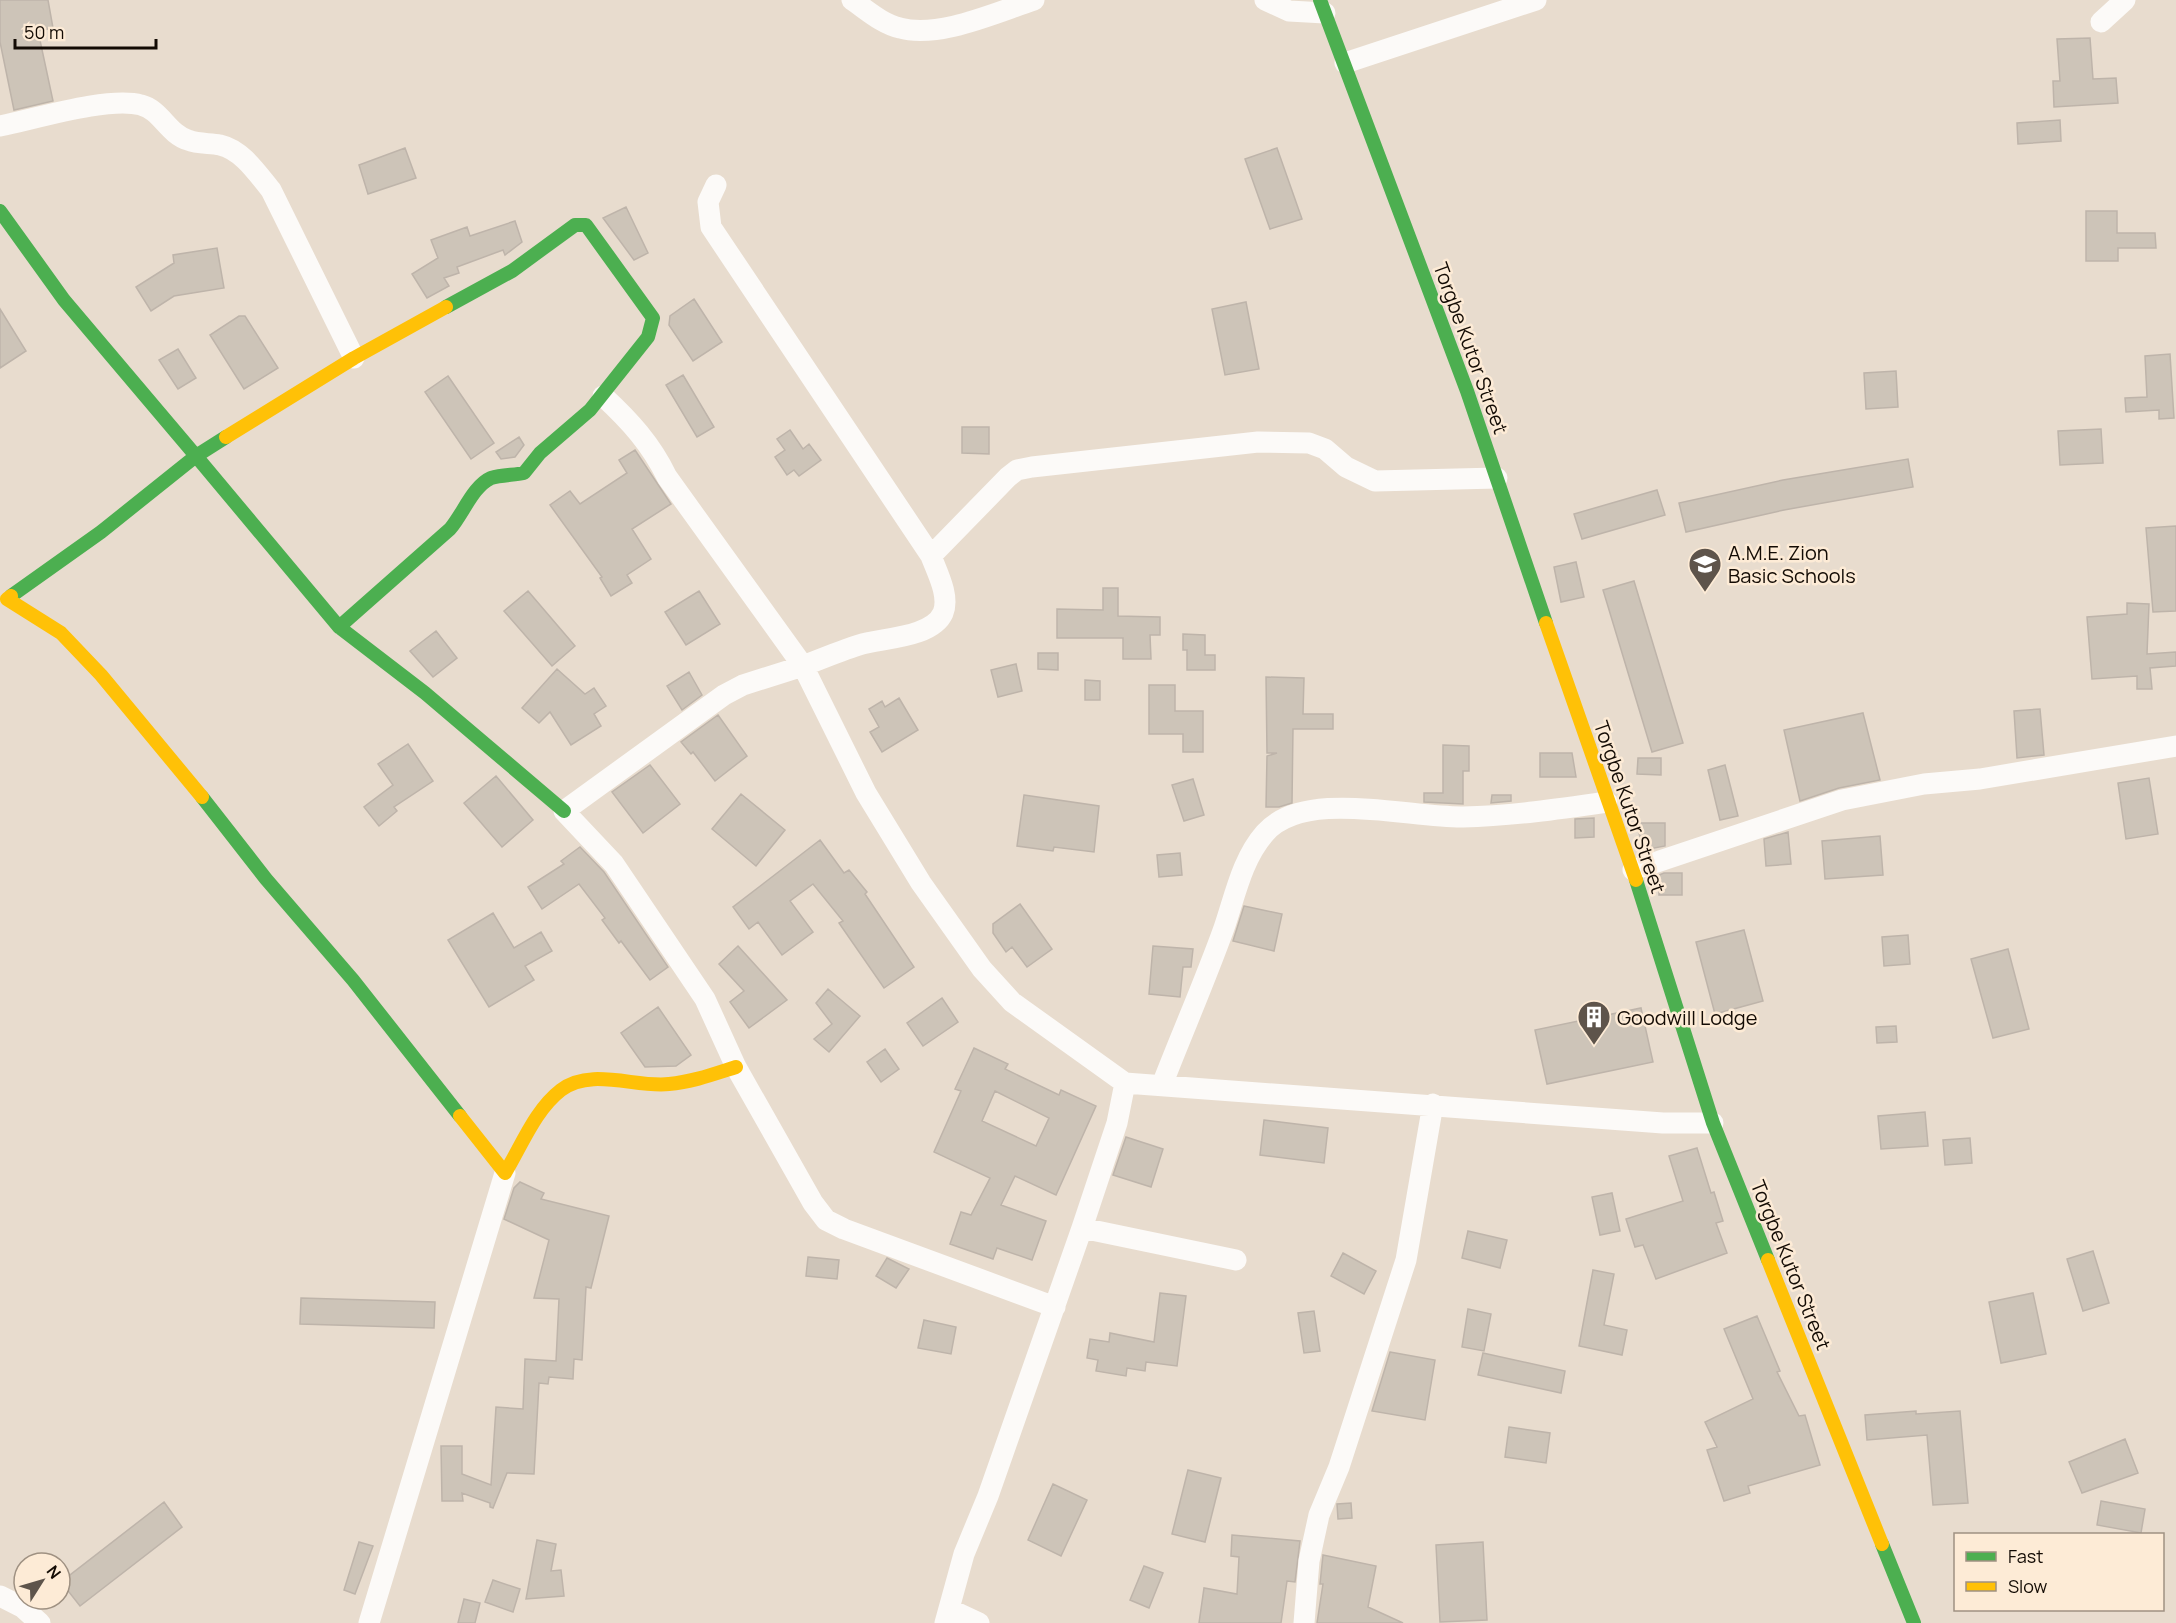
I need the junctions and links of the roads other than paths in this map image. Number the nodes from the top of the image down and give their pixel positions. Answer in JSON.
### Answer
{"nodes":[{"id":1,"x":852,"y":0,"type":"edge"},
{"id":2,"x":1034,"y":0,"type":"edge"},
{"id":3,"x":1265,"y":0,"type":"edge"},
{"id":4,"x":1536,"y":0,"type":"edge"},
{"id":5,"x":2125,"y":0,"type":"edge"},
{"id":6,"x":1323,"y":6,"type":"edge"},
{"id":7,"x":2101,"y":22,"type":"dead end"},
{"id":8,"x":1345,"y":63,"type":"junction"},
{"id":9,"x":0,"y":126,"type":"edge"},
{"id":10,"x":716,"y":185,"type":"dead end"},
{"id":11,"x":0,"y":212,"type":"edge"},
{"id":12,"x":354,"y":358,"type":"junction"},
{"id":13,"x":603,"y":396,"type":"junction"},
{"id":14,"x":196,"y":456,"type":"junction"},
{"id":15,"x":1497,"y":478,"type":"junction"},
{"id":16,"x":932,"y":556,"type":"junction"},
{"id":17,"x":2,"y":600,"type":"edge"},
{"id":18,"x":339,"y":627,"type":"junction"},
{"id":19,"x":803,"y":666,"type":"junction"},
{"id":20,"x":2176,"y":746,"type":"edge"},
{"id":21,"x":1607,"y":802,"type":"junction"},
{"id":22,"x":564,"y":812,"type":"junction"},
{"id":23,"x":1633,"y":870,"type":"junction"},
{"id":24,"x":736,"y":1067,"type":"junction"},
{"id":25,"x":1125,"y":1083,"type":"junction"},
{"id":26,"x":1162,"y":1084,"type":"junction"},
{"id":27,"x":1433,"y":1104,"type":"junction"},
{"id":28,"x":1713,"y":1124,"type":"junction"},
{"id":29,"x":505,"y":1173,"type":"junction"},
{"id":30,"x":1082,"y":1228,"type":"junction"},
{"id":31,"x":1236,"y":1260,"type":"dead end"},
{"id":32,"x":1055,"y":1307,"type":"junction"},
{"id":33,"x":0,"y":1596,"type":"edge"},
{"id":34,"x":947,"y":1616,"type":"edge"},
{"id":35,"x":40,"y":1623,"type":"edge"},
{"id":36,"x":369,"y":1623,"type":"edge"},
{"id":37,"x":979,"y":1623,"type":"edge"},
{"id":38,"x":1304,"y":1623,"type":"edge"},
{"id":39,"x":1914,"y":1623,"type":"edge"}],
"edges":[{"from":1,"to":2,"type":"street"},
{"from":3,"to":6,"type":"street"},
{"from":4,"to":8,"type":"street"},
{"from":5,"to":7,"type":"street"},
{"from":6,"to":8,"type":"street","name":"Torgbe Kutor Street"},
{"from":8,"to":15,"type":"street","name":"Torgbe Kutor Street"},
{"from":9,"to":12,"type":"street"},
{"from":10,"to":16,"type":"street"},
{"from":11,"to":14,"type":"street"},
{"from":12,"to":13,"type":"street"},
{"from":12,"to":14,"type":"street"},
{"from":13,"to":18,"type":"street"},
{"from":13,"to":19,"type":"street"},
{"from":14,"to":17,"type":"street"},
{"from":14,"to":18,"type":"street"},
{"from":15,"to":16,"type":"street"},
{"from":15,"to":21,"type":"street","name":"Torgbe Kutor Street"},
{"from":16,"to":19,"type":"street"},
{"from":17,"to":29,"type":"street"},
{"from":18,"to":22,"type":"street"},
{"from":19,"to":22,"type":"street"},
{"from":19,"to":25,"type":"street"},
{"from":20,"to":23,"type":"street"},
{"from":21,"to":23,"type":"street","name":"Torgbe Kutor Street"},
{"from":21,"to":26,"type":"street"},
{"from":22,"to":24,"type":"street"},
{"from":23,"to":28,"type":"street","name":"Torgbe Kutor Street"},
{"from":24,"to":29,"type":"street"},
{"from":24,"to":32,"type":"street"},
{"from":25,"to":26,"type":"street"},
{"from":25,"to":30,"type":"street"},
{"from":26,"to":27,"type":"street"},
{"from":27,"to":28,"type":"street"},
{"from":27,"to":38,"type":"street"},
{"from":28,"to":39,"type":"street","name":"Torgbe Kutor Street"},
{"from":29,"to":36,"type":"street"},
{"from":30,"to":31,"type":"street"},
{"from":30,"to":32,"type":"street"},
{"from":32,"to":34,"type":"street"},
{"from":33,"to":35,"type":"street"},
{"from":34,"to":37,"type":"street"}]}
